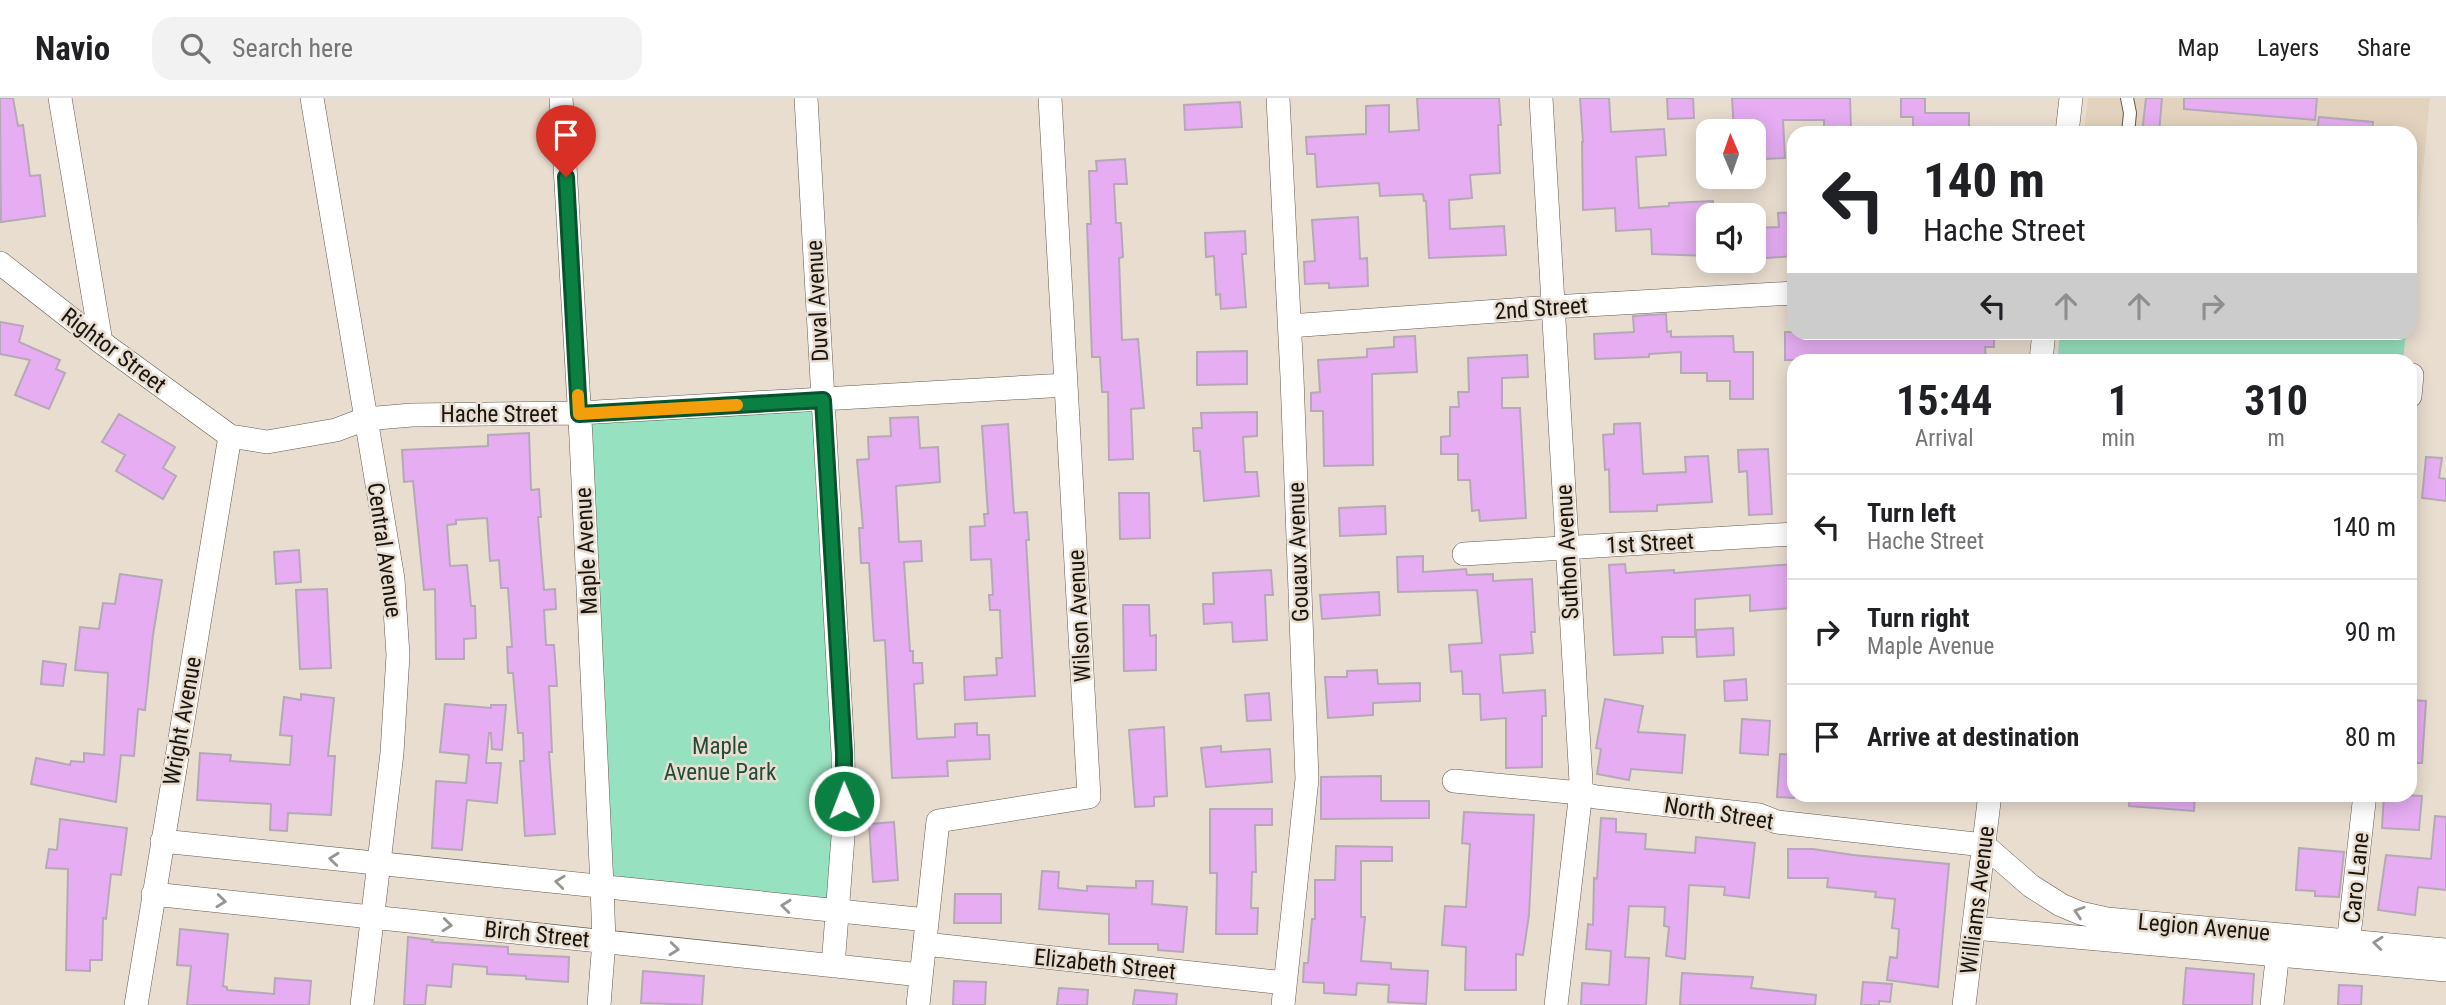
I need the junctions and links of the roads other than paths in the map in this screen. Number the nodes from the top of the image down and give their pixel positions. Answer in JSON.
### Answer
{"nodes":[{"id":1,"x":60,"y":98,"type":"edge"},
{"id":2,"x":312,"y":98,"type":"edge"},
{"id":3,"x":561,"y":98,"type":"edge"},
{"id":4,"x":806,"y":98,"type":"edge"},
{"id":5,"x":1050,"y":98,"type":"edge"},
{"id":6,"x":1278,"y":98,"type":"edge"},
{"id":7,"x":1541,"y":98,"type":"edge"},
{"id":8,"x":2071,"y":98,"type":"edge"},
{"id":9,"x":2127,"y":98,"type":"edge"},
{"id":10,"x":2068,"y":126,"type":"edge"},
{"id":11,"x":2129,"y":126,"type":"edge"},
{"id":12,"x":0,"y":262,"type":"edge"},
{"id":13,"x":1787,"y":293,"type":"edge"},
{"id":14,"x":1553,"y":307,"type":"junction"},
{"id":15,"x":1289,"y":326,"type":"junction"},
{"id":16,"x":102,"y":341,"type":"junction"},
{"id":17,"x":1066,"y":386,"type":"junction"},
{"id":18,"x":823,"y":400,"type":"junction"},
{"id":19,"x":579,"y":414,"type":"junction"},
{"id":20,"x":365,"y":419,"type":"junction"},
{"id":21,"x":230,"y":436,"type":"junction"},
{"id":22,"x":1787,"y":534,"type":"edge"},
{"id":23,"x":1567,"y":548,"type":"junction"},
{"id":24,"x":1464,"y":554,"type":"dead end"},
{"id":25,"x":1454,"y":781,"type":"dead end"},
{"id":26,"x":1580,"y":793,"type":"junction"},
{"id":27,"x":1989,"y":802,"type":"edge"},
{"id":28,"x":2364,"y":802,"type":"edge"},
{"id":29,"x":162,"y":841,"type":"junction"},
{"id":30,"x":1984,"y":845,"type":"junction"},
{"id":31,"x":379,"y":864,"type":"junction"},
{"id":32,"x":602,"y":886,"type":"junction"},
{"id":33,"x":153,"y":894,"type":"junction"},
{"id":34,"x":838,"y":911,"type":"junction"},
{"id":35,"x":372,"y":917,"type":"junction"},
{"id":36,"x":927,"y":920,"type":"junction"},
{"id":37,"x":1974,"y":928,"type":"junction"},
{"id":38,"x":2119,"y":931,"type":"junction"},
{"id":39,"x":604,"y":941,"type":"junction"},
{"id":40,"x":925,"y":944,"type":"junction"},
{"id":41,"x":2279,"y":944,"type":"junction"},
{"id":42,"x":2446,"y":950,"type":"edge"},
{"id":43,"x":2348,"y":951,"type":"junction"},
{"id":44,"x":833,"y":966,"type":"junction"},
{"id":45,"x":2446,"y":970,"type":"edge"},
{"id":46,"x":921,"y":975,"type":"junction"},
{"id":47,"x":1284,"y":1000,"type":"edge"},
{"id":48,"x":136,"y":1005,"type":"edge"},
{"id":49,"x":362,"y":1005,"type":"edge"},
{"id":50,"x":599,"y":1005,"type":"edge"},
{"id":51,"x":918,"y":1005,"type":"edge"},
{"id":52,"x":1556,"y":1005,"type":"edge"},
{"id":53,"x":1964,"y":1005,"type":"edge"},
{"id":54,"x":2272,"y":1005,"type":"edge"}],
"edges":[{"from":1,"to":16,"type":"street"},
{"from":2,"to":20,"type":"street","name":"Central Avenue"},
{"from":3,"to":19,"type":"street","name":"Maple Avenue"},
{"from":4,"to":18,"type":"street","name":"Duval Avenue"},
{"from":5,"to":17,"type":"street","name":"Wilson Avenue"},
{"from":6,"to":15,"type":"street","name":"Gouaux Avenue"},
{"from":7,"to":14,"type":"street","name":"Suthon Avenue"},
{"from":8,"to":10,"type":"street"},
{"from":9,"to":11,"type":"lane"},
{"from":12,"to":16,"type":"street","name":"Rightor Street"},
{"from":13,"to":14,"type":"street","name":"2nd Street"},
{"from":14,"to":15,"type":"street","name":"2nd Street"},
{"from":14,"to":23,"type":"street","name":"Suthon Avenue"},
{"from":15,"to":47,"type":"street","name":"Gouaux Avenue"},
{"from":16,"to":21,"type":"street","name":"Rightor Street"},
{"from":17,"to":18,"type":"street","name":"Hache Street"},
{"from":17,"to":36,"type":"street","name":"Wilson Avenue"},
{"from":18,"to":19,"type":"street","name":"Hache Street"},
{"from":18,"to":34,"type":"street","name":"Duval Avenue"},
{"from":19,"to":20,"type":"street","name":"Hache Street"},
{"from":19,"to":32,"type":"street","name":"Maple Avenue"},
{"from":20,"to":21,"type":"street","name":"Hache Street"},
{"from":20,"to":31,"type":"street","name":"Central Avenue"},
{"from":21,"to":29,"type":"street","name":"Wright Avenue"},
{"from":22,"to":23,"type":"street","name":"1st Street"},
{"from":23,"to":24,"type":"street","name":"1st Street"},
{"from":23,"to":26,"type":"street","name":"Suthon Avenue"},
{"from":25,"to":26,"type":"street","name":"North Street"},
{"from":26,"to":30,"type":"street","name":"North Street"},
{"from":26,"to":52,"type":"street","name":"Suthon Avenue"},
{"from":27,"to":30,"type":"street","name":"Williams Avenue"},
{"from":28,"to":43,"type":"street","name":"Caro Lane"},
{"from":31,"to":29,"type":"street","one_way":true},
{"from":29,"to":33,"type":"street","name":"Wright Avenue"},
{"from":30,"to":37,"type":"street","name":"Williams Avenue"},
{"from":38,"to":30,"type":"street","name":"Legion Avenue","one_way":true},
{"from":32,"to":31,"type":"street","one_way":true},
{"from":31,"to":35,"type":"street","name":"Central Avenue"},
{"from":34,"to":32,"type":"street","one_way":true},
{"from":32,"to":39,"type":"street","name":"Maple Avenue"},
{"from":33,"to":35,"type":"street","name":"Birch Street","one_way":true},
{"from":33,"to":48,"type":"street","name":"Wright Avenue"},
{"from":34,"to":36,"type":"street"},
{"from":34,"to":44,"type":"street","name":"Duval Avenue"},
{"from":35,"to":39,"type":"street","name":"Birch Street","one_way":true},
{"from":35,"to":49,"type":"street","name":"Central Avenue"},
{"from":36,"to":40,"type":"street","name":"Wilson Avenue"},
{"from":37,"to":38,"type":"street","name":"Legion Avenue"},
{"from":37,"to":53,"type":"street","name":"Williams Avenue"},
{"from":38,"to":41,"type":"street","name":"Legion Avenue"},
{"from":39,"to":44,"type":"street","name":"Birch Street","one_way":true},
{"from":39,"to":50,"type":"street","name":"Maple Avenue"},
{"from":40,"to":46,"type":"street","name":"Wilson Avenue"},
{"from":40,"to":47,"type":"street","name":"Elizabeth Street"},
{"from":41,"to":43,"type":"street","name":"Legion Avenue"},
{"from":41,"to":54,"type":"street"},
{"from":42,"to":43,"type":"street","name":"Legion Avenue","one_way":true},
{"from":43,"to":45,"type":"street","name":"Legion Avenue"},
{"from":44,"to":46,"type":"street","name":"Birch Street"},
{"from":46,"to":51,"type":"street","name":"Wilson Avenue"}]}
